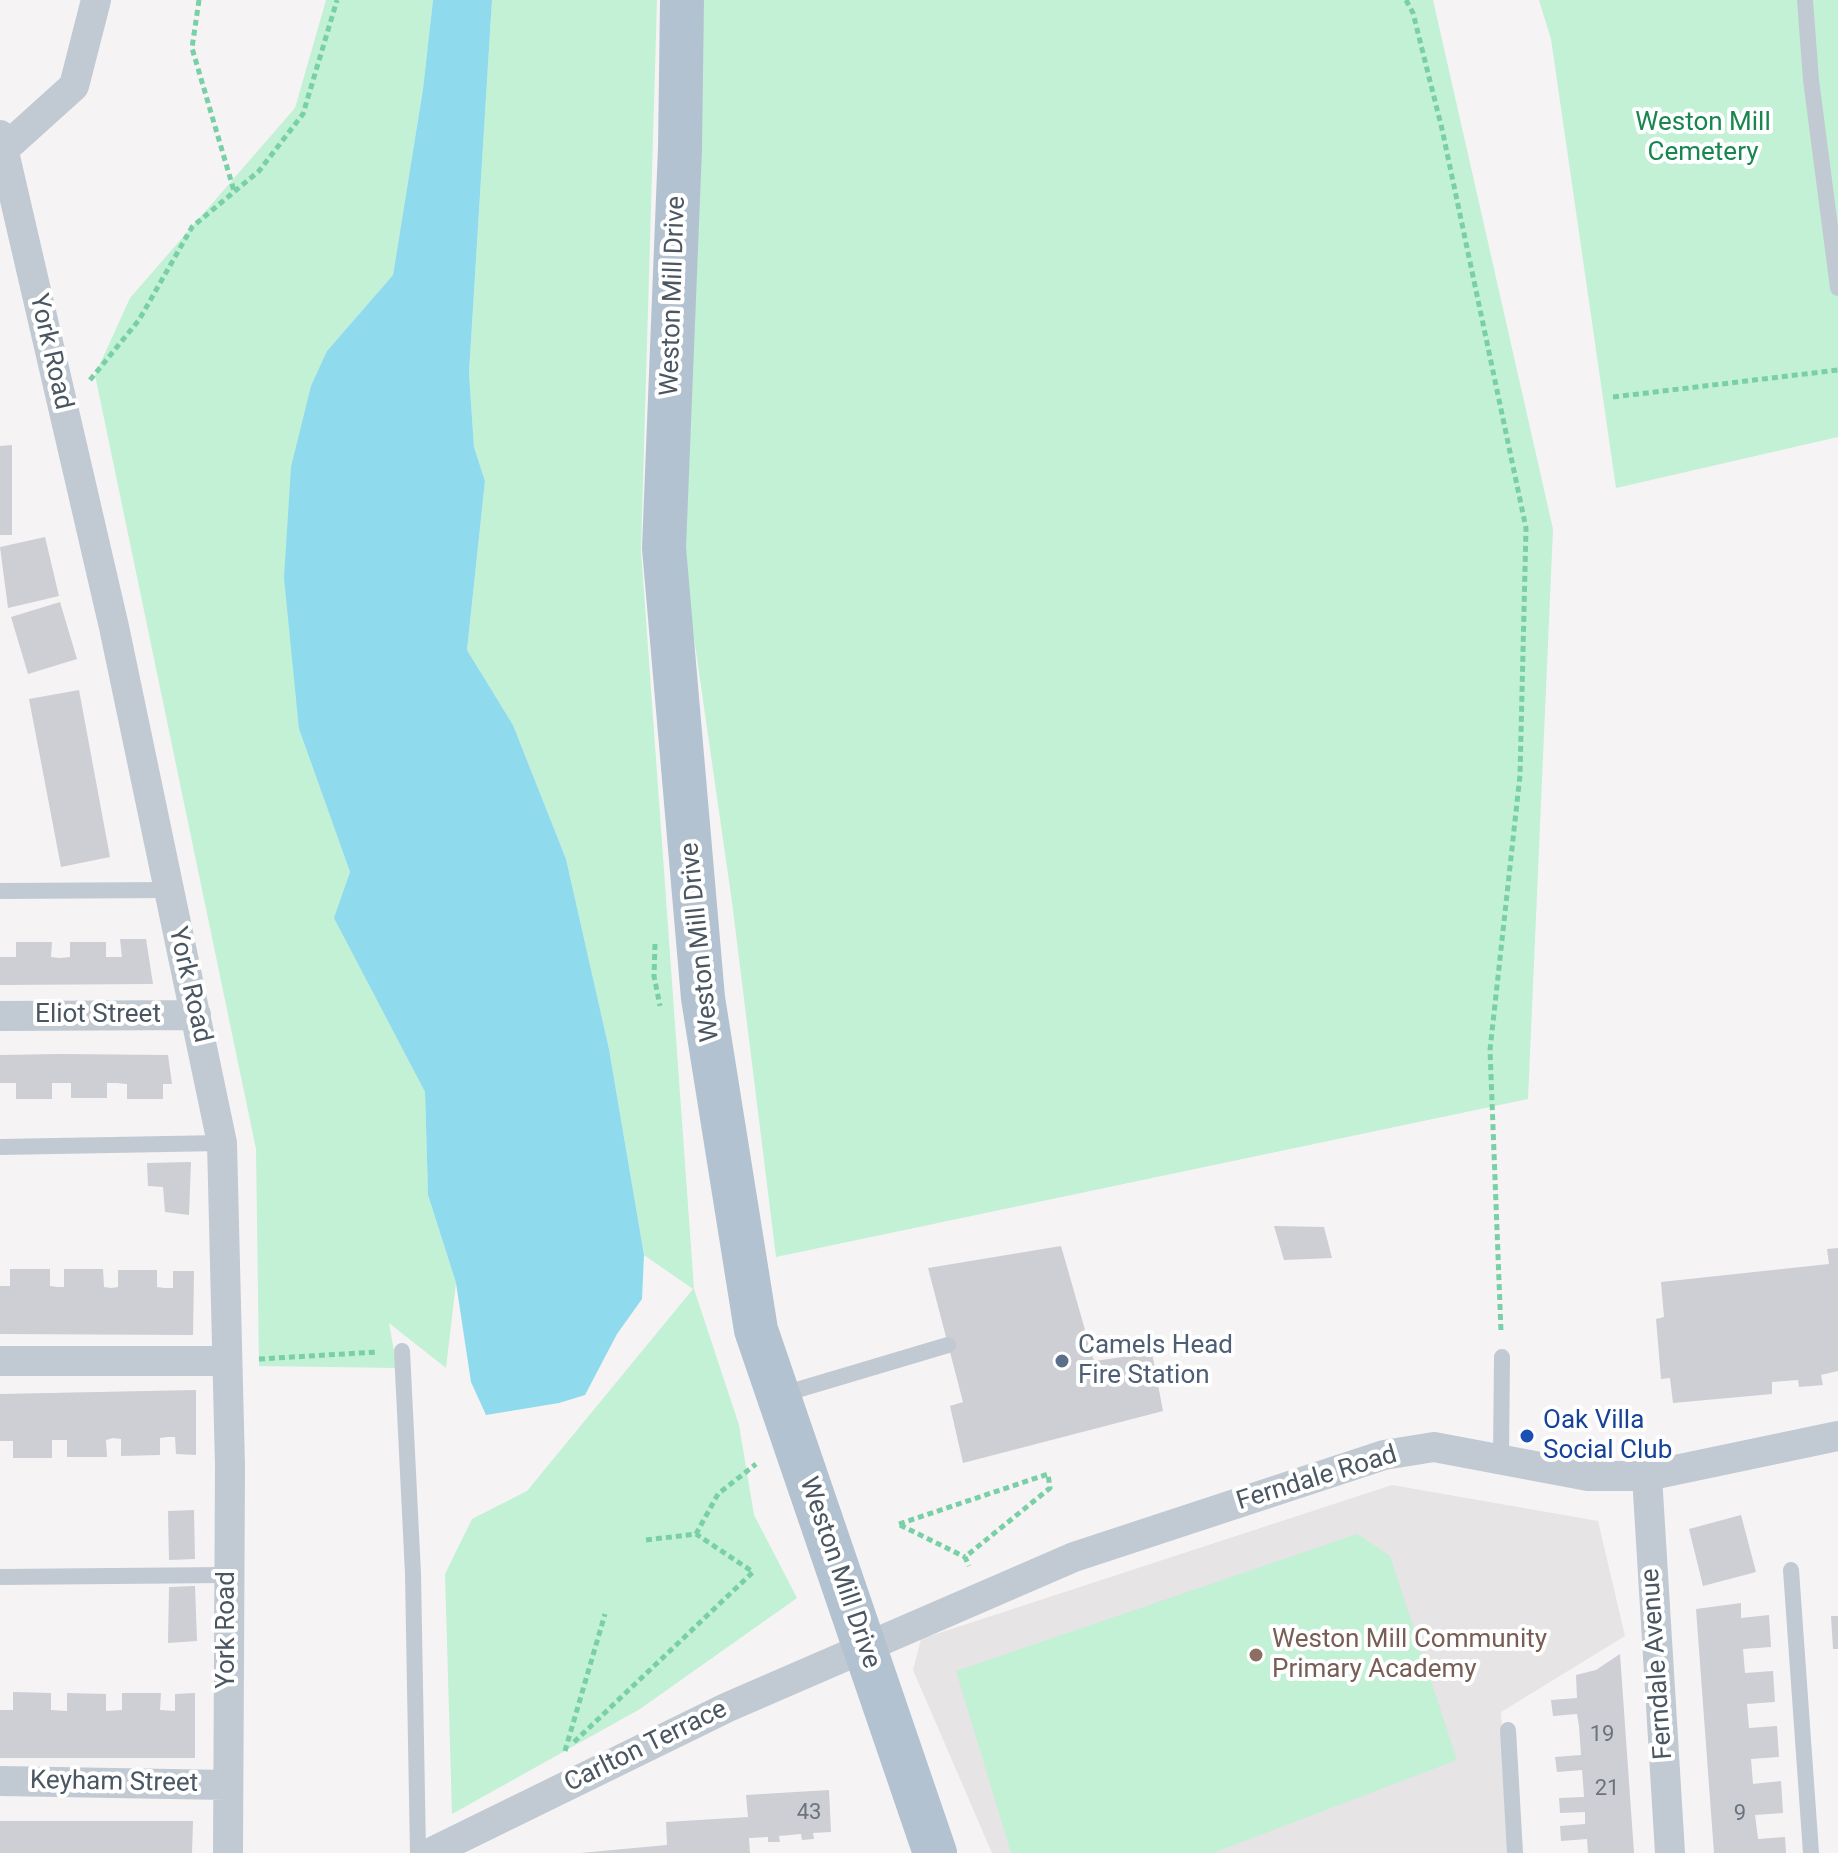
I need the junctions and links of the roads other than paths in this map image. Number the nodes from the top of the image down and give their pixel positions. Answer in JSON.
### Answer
{"nodes":[{"id":1,"x":96,"y":0,"type":"edge"},
{"id":2,"x":682,"y":0,"type":"edge"},
{"id":3,"x":1805,"y":0,"type":"edge"},
{"id":4,"x":2,"y":142,"type":"edge"},
{"id":5,"x":1838,"y":288,"type":"edge"},
{"id":6,"x":167,"y":890,"type":"junction"},
{"id":7,"x":0,"y":891,"type":"edge"},
{"id":8,"x":196,"y":1015,"type":"junction"},
{"id":9,"x":0,"y":1016,"type":"edge"},
{"id":10,"x":222,"y":1143,"type":"junction"},
{"id":11,"x":0,"y":1147,"type":"edge"},
{"id":12,"x":948,"y":1345,"type":"dead end"},
{"id":13,"x":402,"y":1351,"type":"road end"},
{"id":14,"x":1502,"y":1357,"type":"road end"},
{"id":15,"x":0,"y":1361,"type":"edge"},
{"id":16,"x":226,"y":1361,"type":"junction"},
{"id":17,"x":778,"y":1395,"type":"junction"},
{"id":18,"x":1838,"y":1436,"type":"edge"},
{"id":19,"x":1501,"y":1459,"type":"junction"},
{"id":20,"x":1647,"y":1476,"type":"junction"},
{"id":21,"x":1791,"y":1570,"type":"dead end"},
{"id":22,"x":227,"y":1575,"type":"junction"},
{"id":23,"x":0,"y":1577,"type":"edge"},
{"id":24,"x":864,"y":1647,"type":"junction"},
{"id":25,"x":1508,"y":1730,"type":"dead end"},
{"id":26,"x":0,"y":1781,"type":"edge"},
{"id":27,"x":227,"y":1785,"type":"junction"},
{"id":28,"x":228,"y":1853,"type":"edge"},
{"id":29,"x":418,"y":1853,"type":"edge"},
{"id":30,"x":430,"y":1853,"type":"edge"},
{"id":31,"x":935,"y":1853,"type":"edge"},
{"id":32,"x":1515,"y":1853,"type":"edge"},
{"id":33,"x":1670,"y":1853,"type":"edge"},
{"id":34,"x":1811,"y":1853,"type":"edge"}],
"edges":[{"from":1,"to":4,"type":"street"},
{"from":2,"to":17,"type":"main road","name":"Weston Mill Drive"},
{"from":3,"to":5,"type":"lane"},
{"from":4,"to":6,"type":"street","name":"York Road"},
{"from":6,"to":7,"type":"lane"},
{"from":6,"to":8,"type":"street","name":"York Road"},
{"from":8,"to":9,"type":"street","name":"Eliot Street"},
{"from":8,"to":10,"type":"street","name":"York Road"},
{"from":10,"to":11,"type":"lane"},
{"from":10,"to":16,"type":"street","name":"York Road"},
{"from":12,"to":17,"type":"lane"},
{"from":13,"to":29,"type":"lane"},
{"from":14,"to":19,"type":"lane"},
{"from":15,"to":16,"type":"street"},
{"from":16,"to":22,"type":"street","name":"York Road"},
{"from":17,"to":24,"type":"main road","name":"Weston Mill Drive"},
{"from":18,"to":20,"type":"street","name":"Ferndale Road"},
{"from":19,"to":20,"type":"street","name":"Ferndale Road"},
{"from":19,"to":24,"type":"street","name":"Ferndale Road"},
{"from":20,"to":33,"type":"street","name":"Ferndale Avenue"},
{"from":21,"to":34,"type":"lane"},
{"from":22,"to":23,"type":"lane"},
{"from":22,"to":27,"type":"street","name":"York Road"},
{"from":24,"to":30,"type":"street","name":"Carlton Terrace"},
{"from":24,"to":31,"type":"main road","name":"Weston Mill Drive"},
{"from":25,"to":32,"type":"lane"},
{"from":26,"to":27,"type":"street","name":"Keyham Street"},
{"from":27,"to":28,"type":"street","name":"York Road"}]}
